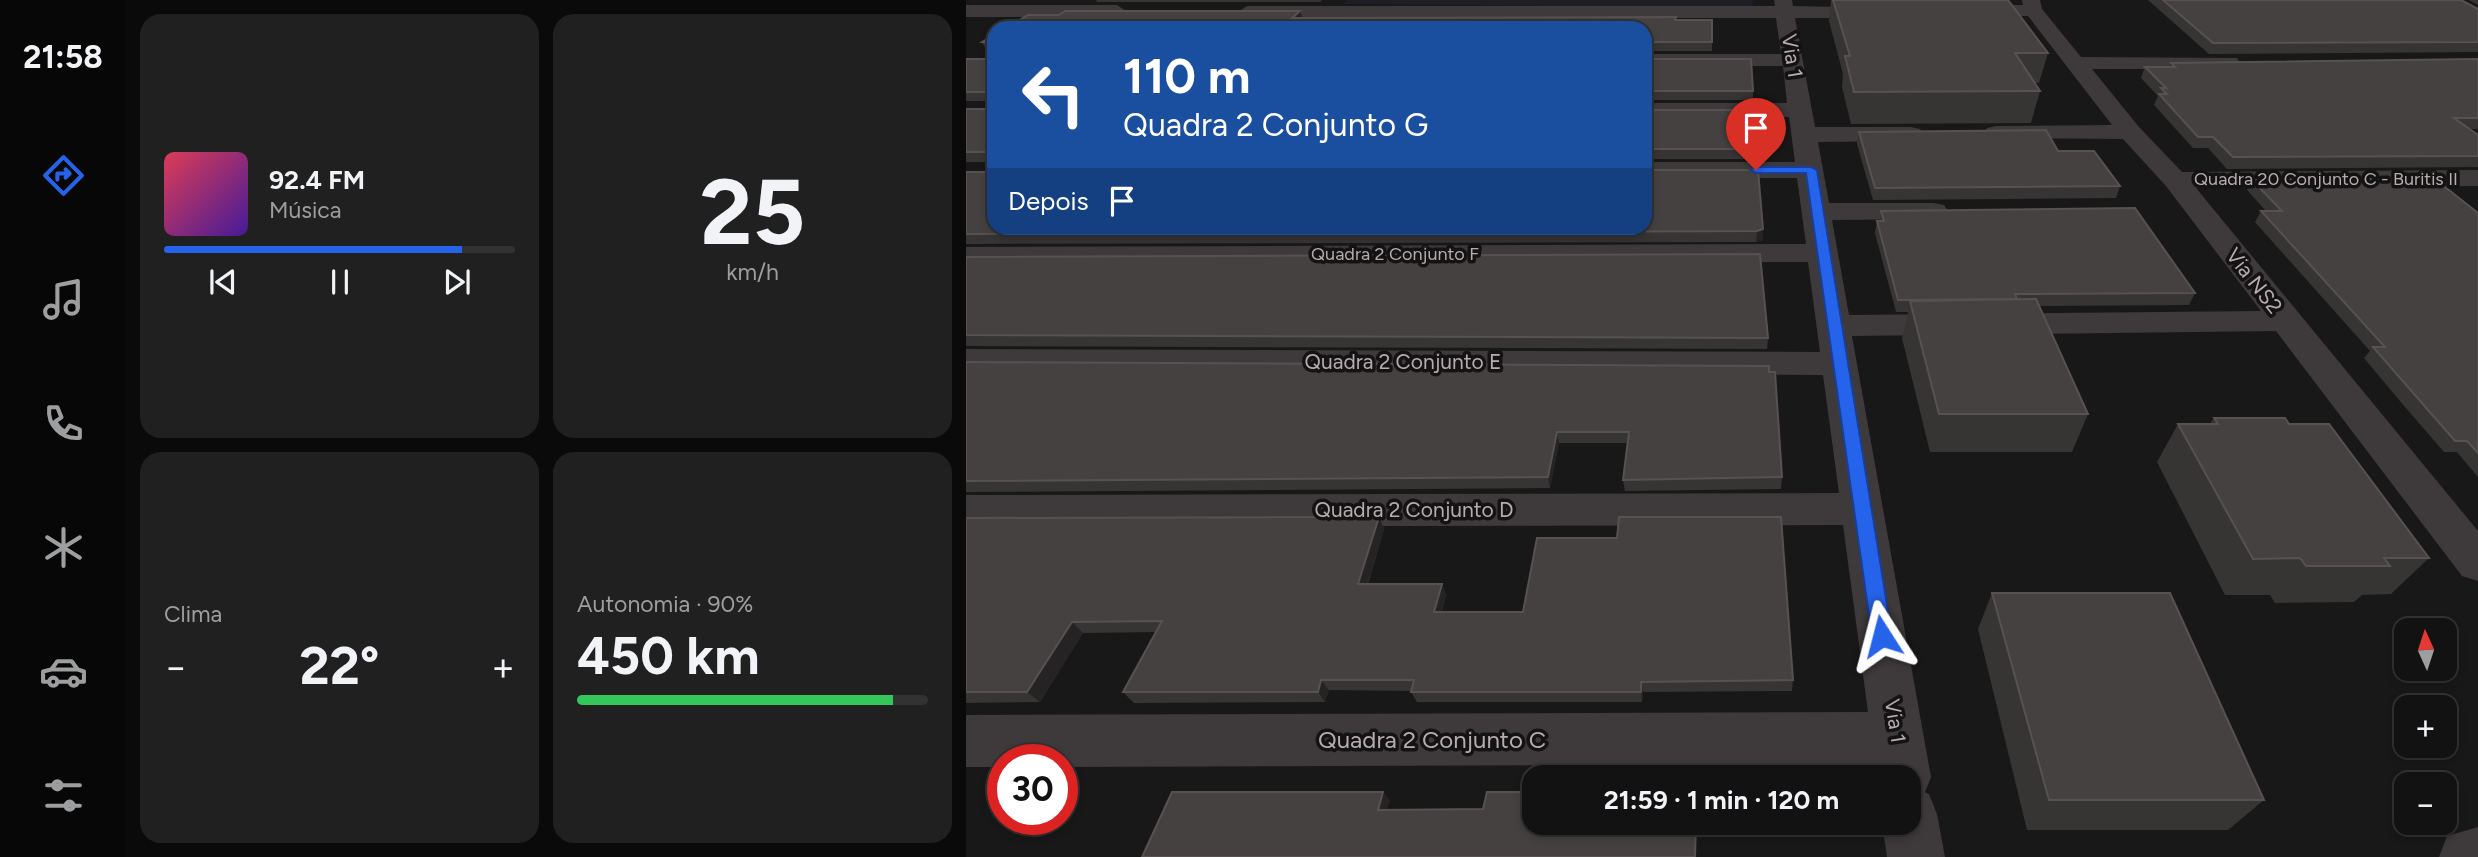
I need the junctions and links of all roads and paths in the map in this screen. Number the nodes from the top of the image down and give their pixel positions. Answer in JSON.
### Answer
{"nodes":[{"id":1,"x":1033,"y":0,"type":"edge"},
{"id":2,"x":2032,"y":5,"type":"edge"},
{"id":3,"x":1784,"y":6,"type":"edge"},
{"id":4,"x":966,"y":11,"type":"edge"},
{"id":5,"x":1013,"y":11,"type":"junction"},
{"id":6,"x":1137,"y":11,"type":"edge"},
{"id":7,"x":1950,"y":11,"type":"edge"},
{"id":8,"x":1234,"y":12,"type":"edge"},
{"id":9,"x":1895,"y":12,"type":"edge"},
{"id":10,"x":995,"y":21,"type":"edge"},
{"id":11,"x":987,"y":25,"type":"edge"},
{"id":12,"x":978,"y":30,"type":"dead end"},
{"id":13,"x":1652,"y":60,"type":"edge"},
{"id":14,"x":1793,"y":60,"type":"junction"},
{"id":15,"x":2257,"y":62,"type":"edge"},
{"id":16,"x":2077,"y":64,"type":"junction"},
{"id":17,"x":1652,"y":111,"type":"edge"},
{"id":18,"x":2130,"y":132,"type":"junction"},
{"id":19,"x":1941,"y":134,"type":"edge"},
{"id":20,"x":1968,"y":134,"type":"edge"},
{"id":21,"x":1806,"y":138,"type":"junction"},
{"id":22,"x":1652,"y":169,"type":"edge"},
{"id":23,"x":2478,"y":178,"type":"edge"},
{"id":24,"x":2175,"y":180,"type":"junction"},
{"id":25,"x":1954,"y":210,"type":"edge"},
{"id":26,"x":1817,"y":212,"type":"junction"},
{"id":27,"x":1824,"y":253,"type":"junction"},
{"id":28,"x":966,"y":256,"type":"edge"},
{"id":29,"x":2285,"y":321,"type":"junction"},
{"id":30,"x":1835,"y":327,"type":"junction"},
{"id":31,"x":966,"y":360,"type":"edge"},
{"id":32,"x":1841,"y":364,"type":"junction"},
{"id":33,"x":1863,"y":509,"type":"junction"},
{"id":34,"x":966,"y":511,"type":"edge"},
{"id":35,"x":2478,"y":563,"type":"edge"},
{"id":36,"x":966,"y":741,"type":"edge"},
{"id":37,"x":1900,"y":757,"type":"edge"},
{"id":38,"x":1912,"y":835,"type":"edge"},
{"id":39,"x":2478,"y":856,"type":"edge"},
{"id":40,"x":1916,"y":857,"type":"edge"},
{"id":41,"x":2468,"y":857,"type":"edge"}],
"edges":[{"from":1,"to":5,"type":"street"},
{"from":2,"to":7,"type":"street"},
{"from":2,"to":16,"type":"street","name":"Via NS2"},
{"from":3,"to":8,"type":"street"},
{"from":3,"to":9,"type":"street"},
{"from":3,"to":14,"type":"street","name":"Via 1"},
{"from":4,"to":5,"type":"street"},
{"from":5,"to":6,"type":"street"},
{"from":5,"to":10,"type":"street"},
{"from":11,"to":12,"type":"street"},
{"from":13,"to":14,"type":"street"},
{"from":14,"to":21,"type":"street","name":"Via 1"},
{"from":15,"to":16,"type":"street"},
{"from":16,"to":18,"type":"street","name":"Via NS2"},
{"from":17,"to":21,"type":"street"},
{"from":18,"to":20,"type":"street"},
{"from":18,"to":24,"type":"street","name":"Via NS2"},
{"from":19,"to":21,"type":"street"},
{"from":21,"to":22,"type":"street"},
{"from":21,"to":26,"type":"street","name":"Via 1"},
{"from":23,"to":24,"type":"street","name":"Quadra 20 Conjunto C - Buritis II"},
{"from":24,"to":29,"type":"street","name":"Via NS2"},
{"from":25,"to":26,"type":"street"},
{"from":26,"to":27,"type":"street","name":"Via 1"},
{"from":27,"to":28,"type":"street","name":"Quadra 2 Conjunto F"},
{"from":27,"to":30,"type":"street","name":"Via 1"},
{"from":29,"to":30,"type":"street"},
{"from":29,"to":35,"type":"street","name":"Via NS2"},
{"from":30,"to":32,"type":"street","name":"Via 1"},
{"from":31,"to":32,"type":"street","name":"Quadra 2 Conjunto E"},
{"from":32,"to":33,"type":"street","name":"Via 1"},
{"from":33,"to":34,"type":"street","name":"Quadra 2 Conjunto D"},
{"from":33,"to":37,"type":"street","name":"Via 1"},
{"from":36,"to":37,"type":"street","name":"Quadra 2 Conjunto C"},
{"from":38,"to":40,"type":"street"},
{"from":39,"to":41,"type":"street"}]}
